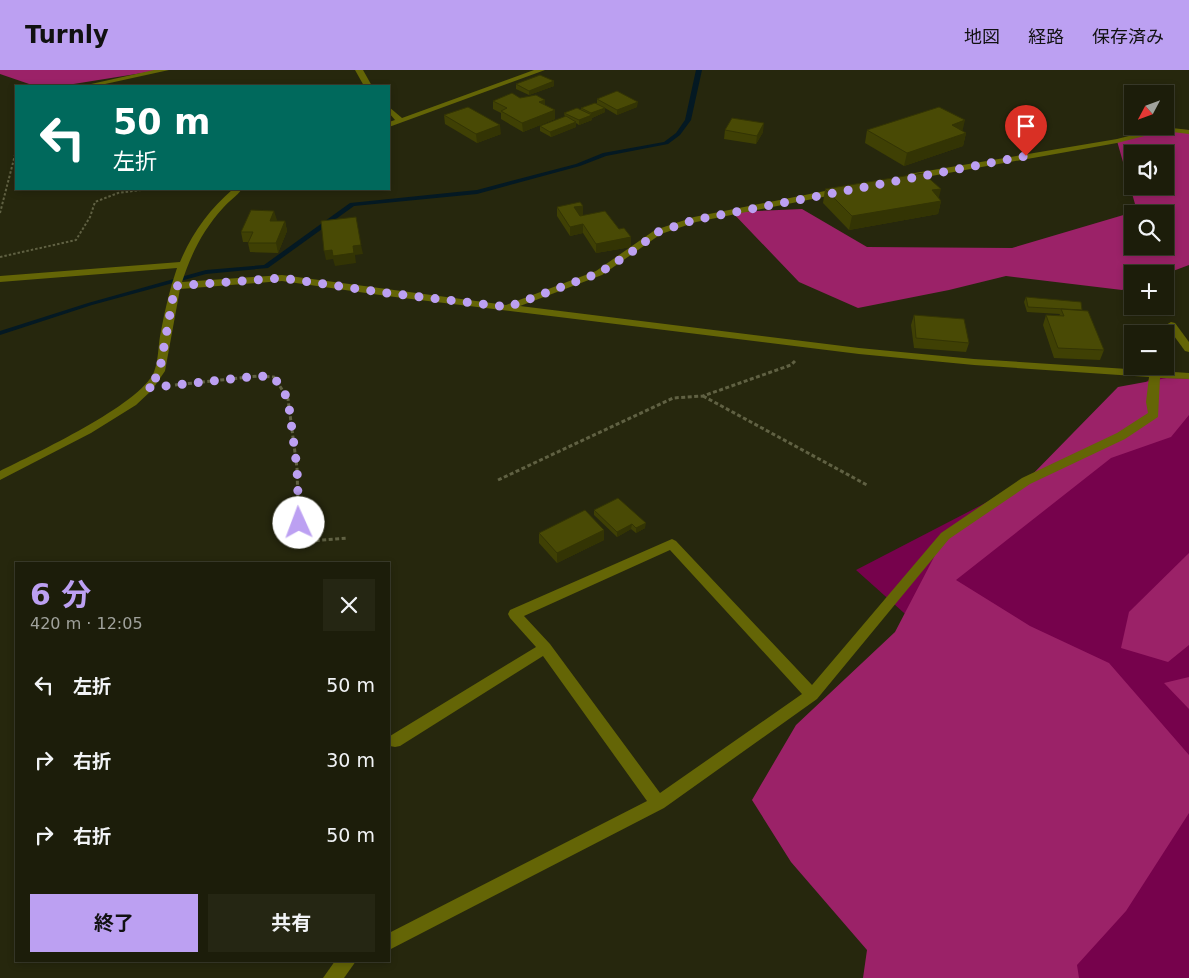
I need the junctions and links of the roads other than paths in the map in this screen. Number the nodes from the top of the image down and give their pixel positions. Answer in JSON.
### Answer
{"nodes":[{"id":1,"x":165,"y":70,"type":"edge"},
{"id":2,"x":359,"y":70,"type":"edge"},
{"id":3,"x":541,"y":70,"type":"edge"},
{"id":4,"x":91,"y":85,"type":"edge"},
{"id":5,"x":367,"y":85,"type":"edge"},
{"id":6,"x":390,"y":110,"type":"edge"},
{"id":7,"x":401,"y":121,"type":"junction"},
{"id":8,"x":390,"y":125,"type":"edge"},
{"id":9,"x":1189,"y":132,"type":"edge"},
{"id":10,"x":902,"y":178,"type":"edge"},
{"id":11,"x":237,"y":190,"type":"edge"},
{"id":12,"x":846,"y":190,"type":"edge"},
{"id":13,"x":183,"y":265,"type":"junction"},
{"id":14,"x":0,"y":279,"type":"edge"},
{"id":15,"x":175,"y":286,"type":"junction"},
{"id":16,"x":508,"y":307,"type":"junction"},
{"id":17,"x":1174,"y":329,"type":"edge"},
{"id":18,"x":1189,"y":349,"type":"edge"},
{"id":19,"x":1124,"y":372,"type":"edge"},
{"id":20,"x":1155,"y":375,"type":"edge"},
{"id":21,"x":1172,"y":375,"type":"edge"},
{"id":22,"x":1189,"y":376,"type":"edge"},
{"id":23,"x":0,"y":476,"type":"edge"},
{"id":24,"x":545,"y":648,"type":"junction"},
{"id":25,"x":812,"y":695,"type":"junction"},
{"id":26,"x":395,"y":741,"type":"dead end"},
{"id":27,"x":658,"y":803,"type":"junction"},
{"id":28,"x":390,"y":941,"type":"edge"},
{"id":29,"x":346,"y":962,"type":"edge"},
{"id":30,"x":332,"y":978,"type":"edge"}],
"edges":[{"from":1,"to":4,"type":"street"},
{"from":2,"to":5,"type":"street"},
{"from":3,"to":7,"type":"street"},
{"from":6,"to":7,"type":"street"},
{"from":7,"to":8,"type":"street"},
{"from":9,"to":10,"type":"street"},
{"from":11,"to":13,"type":"street"},
{"from":12,"to":16,"type":"street"},
{"from":13,"to":14,"type":"street"},
{"from":13,"to":15,"type":"street"},
{"from":15,"to":16,"type":"street"},
{"from":15,"to":23,"type":"street"},
{"from":16,"to":19,"type":"street"},
{"from":17,"to":18,"type":"street"},
{"from":20,"to":25,"type":"street"},
{"from":21,"to":22,"type":"street"},
{"from":24,"to":25,"type":"street"},
{"from":24,"to":26,"type":"street"},
{"from":24,"to":27,"type":"street"},
{"from":25,"to":27,"type":"street"},
{"from":27,"to":28,"type":"street"},
{"from":29,"to":30,"type":"street"}]}
